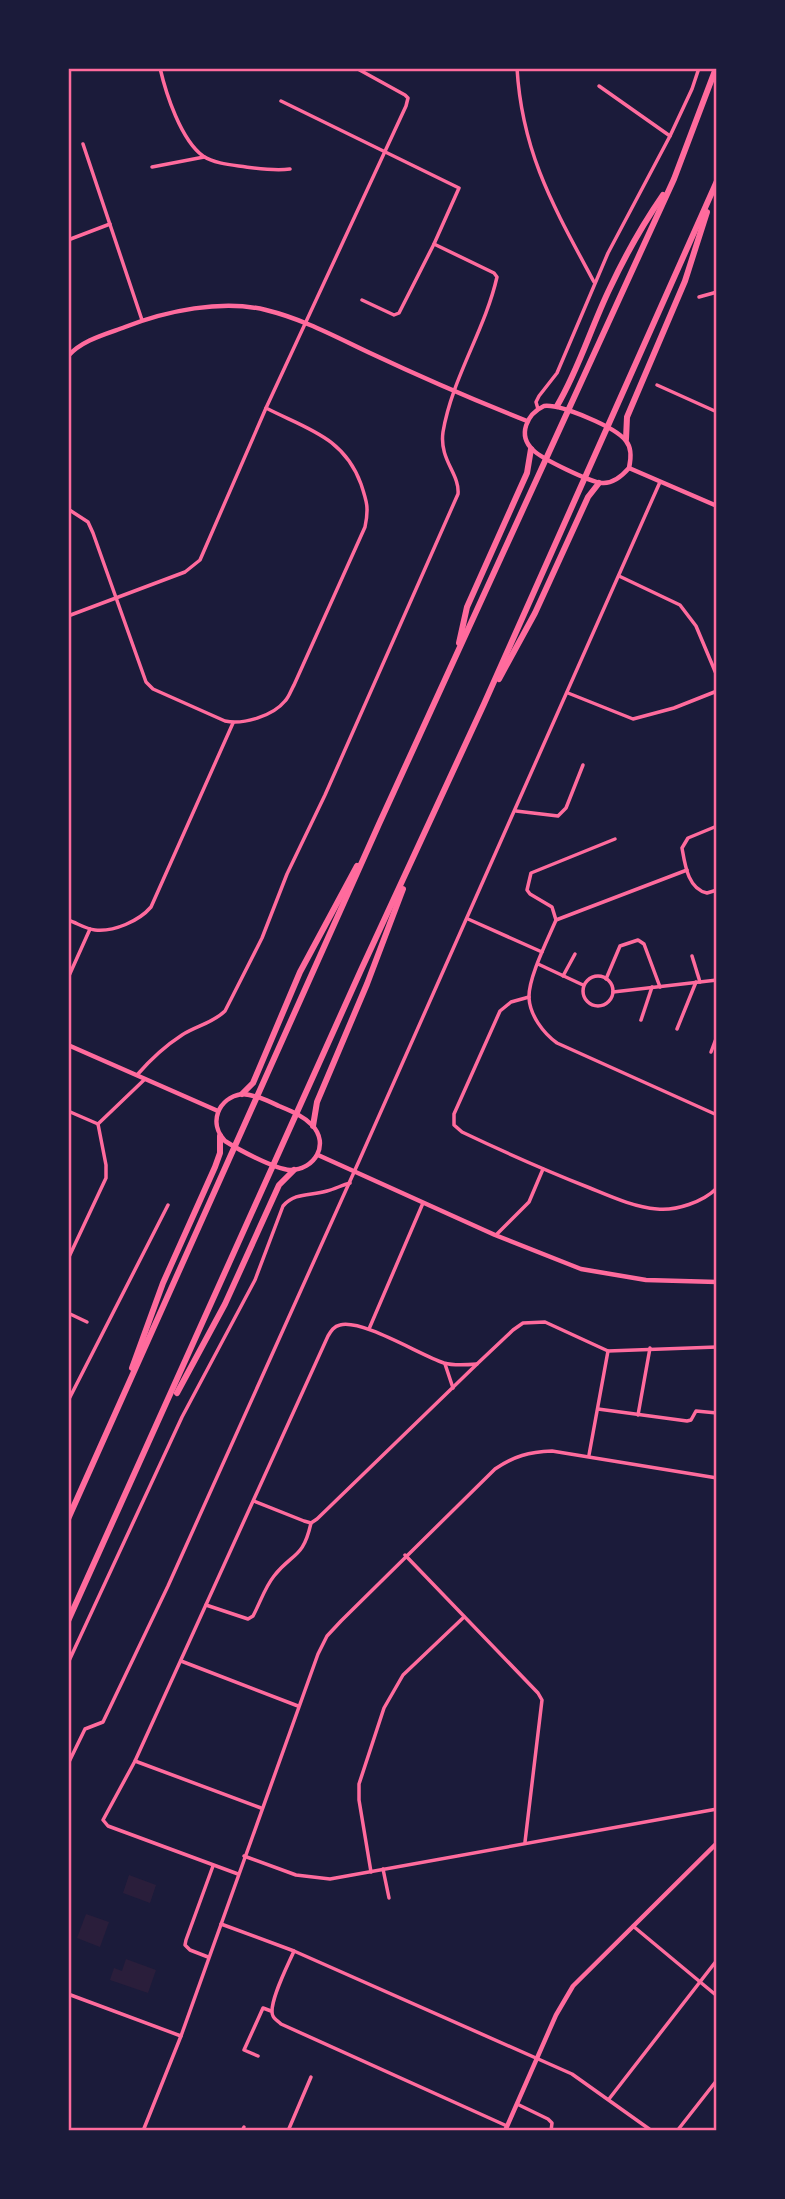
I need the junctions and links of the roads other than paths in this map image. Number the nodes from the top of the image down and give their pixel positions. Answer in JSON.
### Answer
{"nodes":[{"id":1,"x":160,"y":68,"type":"edge"},
{"id":2,"x":356,"y":68,"type":"edge"},
{"id":3,"x":517,"y":68,"type":"edge"},
{"id":4,"x":699,"y":68,"type":"edge"},
{"id":5,"x":716,"y":68,"type":"edge"},
{"id":6,"x":599,"y":86,"type":"dead end"},
{"id":7,"x":281,"y":101,"type":"dead end"},
{"id":8,"x":670,"y":136,"type":"junction"},
{"id":9,"x":83,"y":144,"type":"dead end"},
{"id":10,"x":384,"y":151,"type":"junction"},
{"id":11,"x":204,"y":156,"type":"junction"},
{"id":12,"x":152,"y":167,"type":"dead end"},
{"id":13,"x":290,"y":169,"type":"dead end"},
{"id":14,"x":674,"y":179,"type":"junction"},
{"id":15,"x":717,"y":181,"type":"edge"},
{"id":16,"x":713,"y":191,"type":"junction"},
{"id":17,"x":110,"y":224,"type":"junction"},
{"id":18,"x":68,"y":240,"type":"edge"},
{"id":19,"x":434,"y":244,"type":"junction"},
{"id":20,"x":594,"y":282,"type":"junction"},
{"id":21,"x":717,"y":292,"type":"edge"},
{"id":22,"x":699,"y":297,"type":"dead end"},
{"id":23,"x":362,"y":300,"type":"dead end"},
{"id":24,"x":142,"y":320,"type":"junction"},
{"id":25,"x":305,"y":323,"type":"junction"},
{"id":26,"x":68,"y":356,"type":"edge"},
{"id":27,"x":657,"y":385,"type":"dead end"},
{"id":28,"x":454,"y":392,"type":"junction"},
{"id":29,"x":557,"y":406,"type":"junction"},
{"id":30,"x":266,"y":408,"type":"junction"},
{"id":31,"x":538,"y":409,"type":"junction"},
{"id":32,"x":717,"y":412,"type":"edge"},
{"id":33,"x":527,"y":421,"type":"junction"},
{"id":34,"x":626,"y":439,"type":"junction"},
{"id":35,"x":531,"y":449,"type":"junction"},
{"id":36,"x":629,"y":468,"type":"junction"},
{"id":37,"x":660,"y":482,"type":"junction"},
{"id":38,"x":599,"y":483,"type":"junction"},
{"id":39,"x":717,"y":506,"type":"edge"},
{"id":40,"x":68,"y":509,"type":"edge"},
{"id":41,"x":619,"y":576,"type":"junction"},
{"id":42,"x":117,"y":600,"type":"junction"},
{"id":43,"x":68,"y":616,"type":"edge"},
{"id":44,"x":456,"y":655,"type":"junction"},
{"id":45,"x":717,"y":676,"type":"edge"},
{"id":46,"x":717,"y":691,"type":"edge"},
{"id":47,"x":568,"y":694,"type":"junction"},
{"id":48,"x":484,"y":705,"type":"junction"},
{"id":49,"x":233,"y":723,"type":"junction"},
{"id":50,"x":583,"y":765,"type":"dead end"},
{"id":51,"x":516,"y":811,"type":"junction"},
{"id":52,"x":379,"y":824,"type":"junction"},
{"id":53,"x":717,"y":826,"type":"edge"},
{"id":54,"x":615,"y":839,"type":"dead end"},
{"id":55,"x":420,"y":844,"type":"junction"},
{"id":56,"x":687,"y":870,"type":"junction"},
{"id":57,"x":717,"y":890,"type":"edge"},
{"id":58,"x":468,"y":919,"type":"junction"},
{"id":59,"x":68,"y":920,"type":"edge"},
{"id":60,"x":556,"y":920,"type":"junction"},
{"id":61,"x":90,"y":929,"type":"junction"},
{"id":62,"x":542,"y":952,"type":"junction"},
{"id":63,"x":575,"y":954,"type":"dead end"},
{"id":64,"x":692,"y":956,"type":"dead end"},
{"id":65,"x":538,"y":964,"type":"junction"},
{"id":66,"x":563,"y":976,"type":"junction"},
{"id":67,"x":68,"y":978,"type":"edge"},
{"id":68,"x":606,"y":979,"type":"junction"},
{"id":69,"x":717,"y":979,"type":"edge"},
{"id":70,"x":698,"y":982,"type":"junction"},
{"id":71,"x":583,"y":985,"type":"junction"},
{"id":72,"x":660,"y":986,"type":"junction"},
{"id":73,"x":652,"y":987,"type":"junction"},
{"id":74,"x":613,"y":992,"type":"junction"},
{"id":75,"x":529,"y":997,"type":"junction"},
{"id":76,"x":641,"y":1020,"type":"dead end"},
{"id":77,"x":677,"y":1029,"type":"dead end"},
{"id":78,"x":717,"y":1036,"type":"edge"},
{"id":79,"x":68,"y":1045,"type":"edge"},
{"id":80,"x":711,"y":1052,"type":"dead end"},
{"id":81,"x":137,"y":1075,"type":"junction"},
{"id":82,"x":145,"y":1079,"type":"junction"},
{"id":83,"x":242,"y":1094,"type":"junction"},
{"id":84,"x":68,"y":1111,"type":"edge"},
{"id":85,"x":218,"y":1111,"type":"junction"},
{"id":86,"x":717,"y":1115,"type":"edge"},
{"id":87,"x":98,"y":1124,"type":"junction"},
{"id":88,"x":313,"y":1126,"type":"junction"},
{"id":89,"x":220,"y":1136,"type":"junction"},
{"id":90,"x":318,"y":1155,"type":"junction"},
{"id":91,"x":294,"y":1170,"type":"junction"},
{"id":92,"x":543,"y":1170,"type":"junction"},
{"id":93,"x":354,"y":1172,"type":"junction"},
{"id":94,"x":350,"y":1182,"type":"junction"},
{"id":95,"x":717,"y":1188,"type":"edge"},
{"id":96,"x":423,"y":1202,"type":"junction"},
{"id":97,"x":168,"y":1205,"type":"dead end"},
{"id":98,"x":495,"y":1236,"type":"junction"},
{"id":99,"x":68,"y":1259,"type":"edge"},
{"id":100,"x":717,"y":1282,"type":"edge"},
{"id":101,"x":68,"y":1313,"type":"edge"},
{"id":102,"x":87,"y":1322,"type":"dead end"},
{"id":103,"x":369,"y":1329,"type":"junction"},
{"id":104,"x":717,"y":1347,"type":"edge"},
{"id":105,"x":650,"y":1348,"type":"junction"},
{"id":106,"x":608,"y":1351,"type":"junction"},
{"id":107,"x":445,"y":1364,"type":"junction"},
{"id":108,"x":477,"y":1364,"type":"junction"},
{"id":109,"x":453,"y":1388,"type":"junction"},
{"id":110,"x":68,"y":1401,"type":"edge"},
{"id":111,"x":598,"y":1409,"type":"junction"},
{"id":112,"x":717,"y":1413,"type":"edge"},
{"id":113,"x":638,"y":1415,"type":"junction"},
{"id":114,"x":114,"y":1416,"type":"junction"},
{"id":115,"x":152,"y":1437,"type":"junction"},
{"id":116,"x":589,"y":1456,"type":"junction"},
{"id":117,"x":717,"y":1478,"type":"edge"},
{"id":118,"x":254,"y":1501,"type":"junction"},
{"id":119,"x":68,"y":1519,"type":"edge"},
{"id":120,"x":311,"y":1523,"type":"junction"},
{"id":121,"x":405,"y":1555,"type":"junction"},
{"id":122,"x":206,"y":1605,"type":"junction"},
{"id":123,"x":464,"y":1617,"type":"junction"},
{"id":124,"x":68,"y":1621,"type":"edge"},
{"id":125,"x":181,"y":1661,"type":"junction"},
{"id":126,"x":68,"y":1663,"type":"edge"},
{"id":127,"x":298,"y":1706,"type":"junction"},
{"id":128,"x":135,"y":1761,"type":"junction"},
{"id":129,"x":68,"y":1764,"type":"edge"},
{"id":130,"x":261,"y":1808,"type":"junction"},
{"id":131,"x":717,"y":1809,"type":"edge"},
{"id":132,"x":525,"y":1842,"type":"junction"},
{"id":133,"x":717,"y":1843,"type":"edge"},
{"id":134,"x":244,"y":1856,"type":"junction"},
{"id":135,"x":213,"y":1866,"type":"junction"},
{"id":136,"x":383,"y":1870,"type":"junction"},
{"id":137,"x":371,"y":1872,"type":"junction"},
{"id":138,"x":238,"y":1874,"type":"junction"},
{"id":139,"x":389,"y":1898,"type":"dead end"},
{"id":140,"x":221,"y":1924,"type":"junction"},
{"id":141,"x":633,"y":1926,"type":"junction"},
{"id":142,"x":294,"y":1951,"type":"junction"},
{"id":143,"x":208,"y":1957,"type":"junction"},
{"id":144,"x":717,"y":1960,"type":"edge"},
{"id":145,"x":700,"y":1982,"type":"junction"},
{"id":146,"x":68,"y":1994,"type":"edge"},
{"id":147,"x":717,"y":1996,"type":"edge"},
{"id":148,"x":271,"y":2011,"type":"junction"},
{"id":149,"x":181,"y":2036,"type":"junction"},
{"id":150,"x":257,"y":2056,"type":"dead end"},
{"id":151,"x":537,"y":2058,"type":"junction"},
{"id":152,"x":311,"y":2077,"type":"dead end"},
{"id":153,"x":717,"y":2080,"type":"edge"},
{"id":154,"x":609,"y":2099,"type":"junction"},
{"id":155,"x":517,"y":2104,"type":"junction"},
{"id":156,"x":506,"y":2128,"type":"edge"},
{"id":157,"x":143,"y":2131,"type":"edge"},
{"id":158,"x":288,"y":2131,"type":"edge"},
{"id":159,"x":551,"y":2131,"type":"edge"},
{"id":160,"x":652,"y":2131,"type":"edge"},
{"id":161,"x":677,"y":2131,"type":"edge"}],
"edges":[{"from":1,"to":11,"type":"street"},
{"from":2,"to":10,"type":"street"},
{"from":3,"to":20,"type":"street"},
{"from":4,"to":8,"type":"street"},
{"from":5,"to":14,"type":"highway"},
{"from":6,"to":8,"type":"street"},
{"from":7,"to":10,"type":"street"},
{"from":8,"to":20,"type":"street"},
{"from":9,"to":17,"type":"street"},
{"from":10,"to":19,"type":"street"},
{"from":10,"to":25,"type":"street"},
{"from":11,"to":12,"type":"street"},
{"from":11,"to":13,"type":"street"},
{"from":14,"to":29,"type":"highway"},
{"from":14,"to":44,"type":"highway"},
{"from":15,"to":16,"type":"highway"},
{"from":16,"to":34,"type":"highway"},
{"from":16,"to":48,"type":"highway"},
{"from":17,"to":18,"type":"street"},
{"from":17,"to":24,"type":"street"},
{"from":19,"to":23,"type":"street"},
{"from":19,"to":28,"type":"street"},
{"from":20,"to":31,"type":"street"},
{"from":21,"to":22,"type":"street"},
{"from":24,"to":25,"type":"street"},
{"from":24,"to":26,"type":"street"},
{"from":25,"to":28,"type":"street"},
{"from":25,"to":30,"type":"street"},
{"from":27,"to":32,"type":"street"},
{"from":28,"to":33,"type":"street"},
{"from":28,"to":81,"type":"street"},
{"from":29,"to":31,"type":"street"},
{"from":29,"to":34,"type":"street"},
{"from":30,"to":42,"type":"street"},
{"from":30,"to":49,"type":"street"},
{"from":31,"to":33,"type":"street"},
{"from":33,"to":35,"type":"street"},
{"from":34,"to":36,"type":"street"},
{"from":35,"to":38,"type":"street"},
{"from":35,"to":44,"type":"highway"},
{"from":36,"to":37,"type":"street"},
{"from":36,"to":38,"type":"street"},
{"from":37,"to":39,"type":"street"},
{"from":37,"to":41,"type":"street"},
{"from":38,"to":48,"type":"highway"},
{"from":40,"to":42,"type":"street"},
{"from":41,"to":45,"type":"street"},
{"from":41,"to":47,"type":"street"},
{"from":42,"to":43,"type":"street"},
{"from":42,"to":49,"type":"street"},
{"from":44,"to":52,"type":"highway"},
{"from":46,"to":47,"type":"street"},
{"from":47,"to":51,"type":"street"},
{"from":48,"to":55,"type":"highway"},
{"from":49,"to":61,"type":"street"},
{"from":50,"to":51,"type":"street"},
{"from":51,"to":58,"type":"street"},
{"from":52,"to":83,"type":"highway"},
{"from":52,"to":114,"type":"highway"},
{"from":53,"to":56,"type":"street"},
{"from":54,"to":60,"type":"street"},
{"from":55,"to":88,"type":"highway"},
{"from":55,"to":115,"type":"highway"},
{"from":56,"to":57,"type":"street"},
{"from":56,"to":60,"type":"street"},
{"from":58,"to":62,"type":"street"},
{"from":58,"to":93,"type":"street"},
{"from":59,"to":61,"type":"street"},
{"from":60,"to":62,"type":"street"},
{"from":61,"to":67,"type":"street"},
{"from":62,"to":65,"type":"street"},
{"from":63,"to":66,"type":"street"},
{"from":64,"to":70,"type":"street"},
{"from":65,"to":66,"type":"street"},
{"from":65,"to":75,"type":"street"},
{"from":66,"to":71,"type":"street"},
{"from":68,"to":71,"type":"street"},
{"from":68,"to":72,"type":"street"},
{"from":68,"to":74,"type":"street"},
{"from":69,"to":70,"type":"street"},
{"from":70,"to":72,"type":"street"},
{"from":70,"to":77,"type":"street"},
{"from":71,"to":74,"type":"street"},
{"from":72,"to":73,"type":"street"},
{"from":73,"to":74,"type":"street"},
{"from":73,"to":76,"type":"street"},
{"from":75,"to":86,"type":"street"},
{"from":75,"to":92,"type":"street"},
{"from":78,"to":80,"type":"street"},
{"from":79,"to":81,"type":"street"},
{"from":81,"to":82,"type":"street"},
{"from":82,"to":85,"type":"street"},
{"from":82,"to":87,"type":"street"},
{"from":83,"to":85,"type":"street"},
{"from":83,"to":88,"type":"street"},
{"from":84,"to":87,"type":"street"},
{"from":85,"to":89,"type":"street"},
{"from":87,"to":99,"type":"street"},
{"from":88,"to":90,"type":"street"},
{"from":89,"to":91,"type":"street"},
{"from":89,"to":114,"type":"highway"},
{"from":90,"to":91,"type":"street"},
{"from":90,"to":93,"type":"street"},
{"from":91,"to":115,"type":"highway"},
{"from":92,"to":95,"type":"street"},
{"from":92,"to":98,"type":"street"},
{"from":93,"to":94,"type":"street"},
{"from":93,"to":96,"type":"street"},
{"from":94,"to":126,"type":"street"},
{"from":94,"to":129,"type":"street"},
{"from":96,"to":98,"type":"street"},
{"from":96,"to":103,"type":"street"},
{"from":97,"to":110,"type":"street"},
{"from":98,"to":100,"type":"street"},
{"from":101,"to":102,"type":"street"},
{"from":103,"to":107,"type":"street"},
{"from":103,"to":118,"type":"street"},
{"from":104,"to":105,"type":"street"},
{"from":105,"to":106,"type":"street"},
{"from":105,"to":113,"type":"street"},
{"from":106,"to":108,"type":"street"},
{"from":106,"to":111,"type":"street"},
{"from":107,"to":108,"type":"street"},
{"from":107,"to":109,"type":"street"},
{"from":108,"to":109,"type":"street"},
{"from":109,"to":120,"type":"street"},
{"from":111,"to":113,"type":"street"},
{"from":111,"to":116,"type":"street"},
{"from":112,"to":113,"type":"street"},
{"from":114,"to":119,"type":"highway"},
{"from":115,"to":124,"type":"highway"},
{"from":116,"to":117,"type":"street"},
{"from":116,"to":121,"type":"street"},
{"from":118,"to":120,"type":"street"},
{"from":118,"to":122,"type":"street"},
{"from":120,"to":122,"type":"street"},
{"from":121,"to":123,"type":"street"},
{"from":121,"to":127,"type":"street"},
{"from":122,"to":125,"type":"street"},
{"from":123,"to":132,"type":"street"},
{"from":123,"to":137,"type":"street"},
{"from":125,"to":127,"type":"street"},
{"from":125,"to":128,"type":"street"},
{"from":127,"to":130,"type":"street"},
{"from":128,"to":130,"type":"street"},
{"from":128,"to":135,"type":"street"},
{"from":130,"to":134,"type":"street"},
{"from":131,"to":132,"type":"street"},
{"from":132,"to":136,"type":"street"},
{"from":133,"to":141,"type":"street"},
{"from":134,"to":137,"type":"street"},
{"from":134,"to":138,"type":"street"},
{"from":135,"to":138,"type":"street"},
{"from":135,"to":143,"type":"street"},
{"from":136,"to":137,"type":"street"},
{"from":136,"to":139,"type":"street"},
{"from":138,"to":140,"type":"street"},
{"from":140,"to":142,"type":"street"},
{"from":140,"to":143,"type":"street"},
{"from":141,"to":145,"type":"street"},
{"from":141,"to":151,"type":"street"},
{"from":142,"to":148,"type":"street"},
{"from":142,"to":151,"type":"street"},
{"from":143,"to":149,"type":"street"},
{"from":144,"to":145,"type":"street"},
{"from":145,"to":147,"type":"street"},
{"from":145,"to":154,"type":"street"},
{"from":146,"to":149,"type":"street"},
{"from":148,"to":150,"type":"street"},
{"from":148,"to":156,"type":"street"},
{"from":149,"to":157,"type":"street"},
{"from":151,"to":154,"type":"street"},
{"from":151,"to":155,"type":"street"},
{"from":152,"to":158,"type":"street"},
{"from":153,"to":161,"type":"street"},
{"from":154,"to":160,"type":"street"},
{"from":155,"to":156,"type":"street"},
{"from":155,"to":159,"type":"street"}]}
